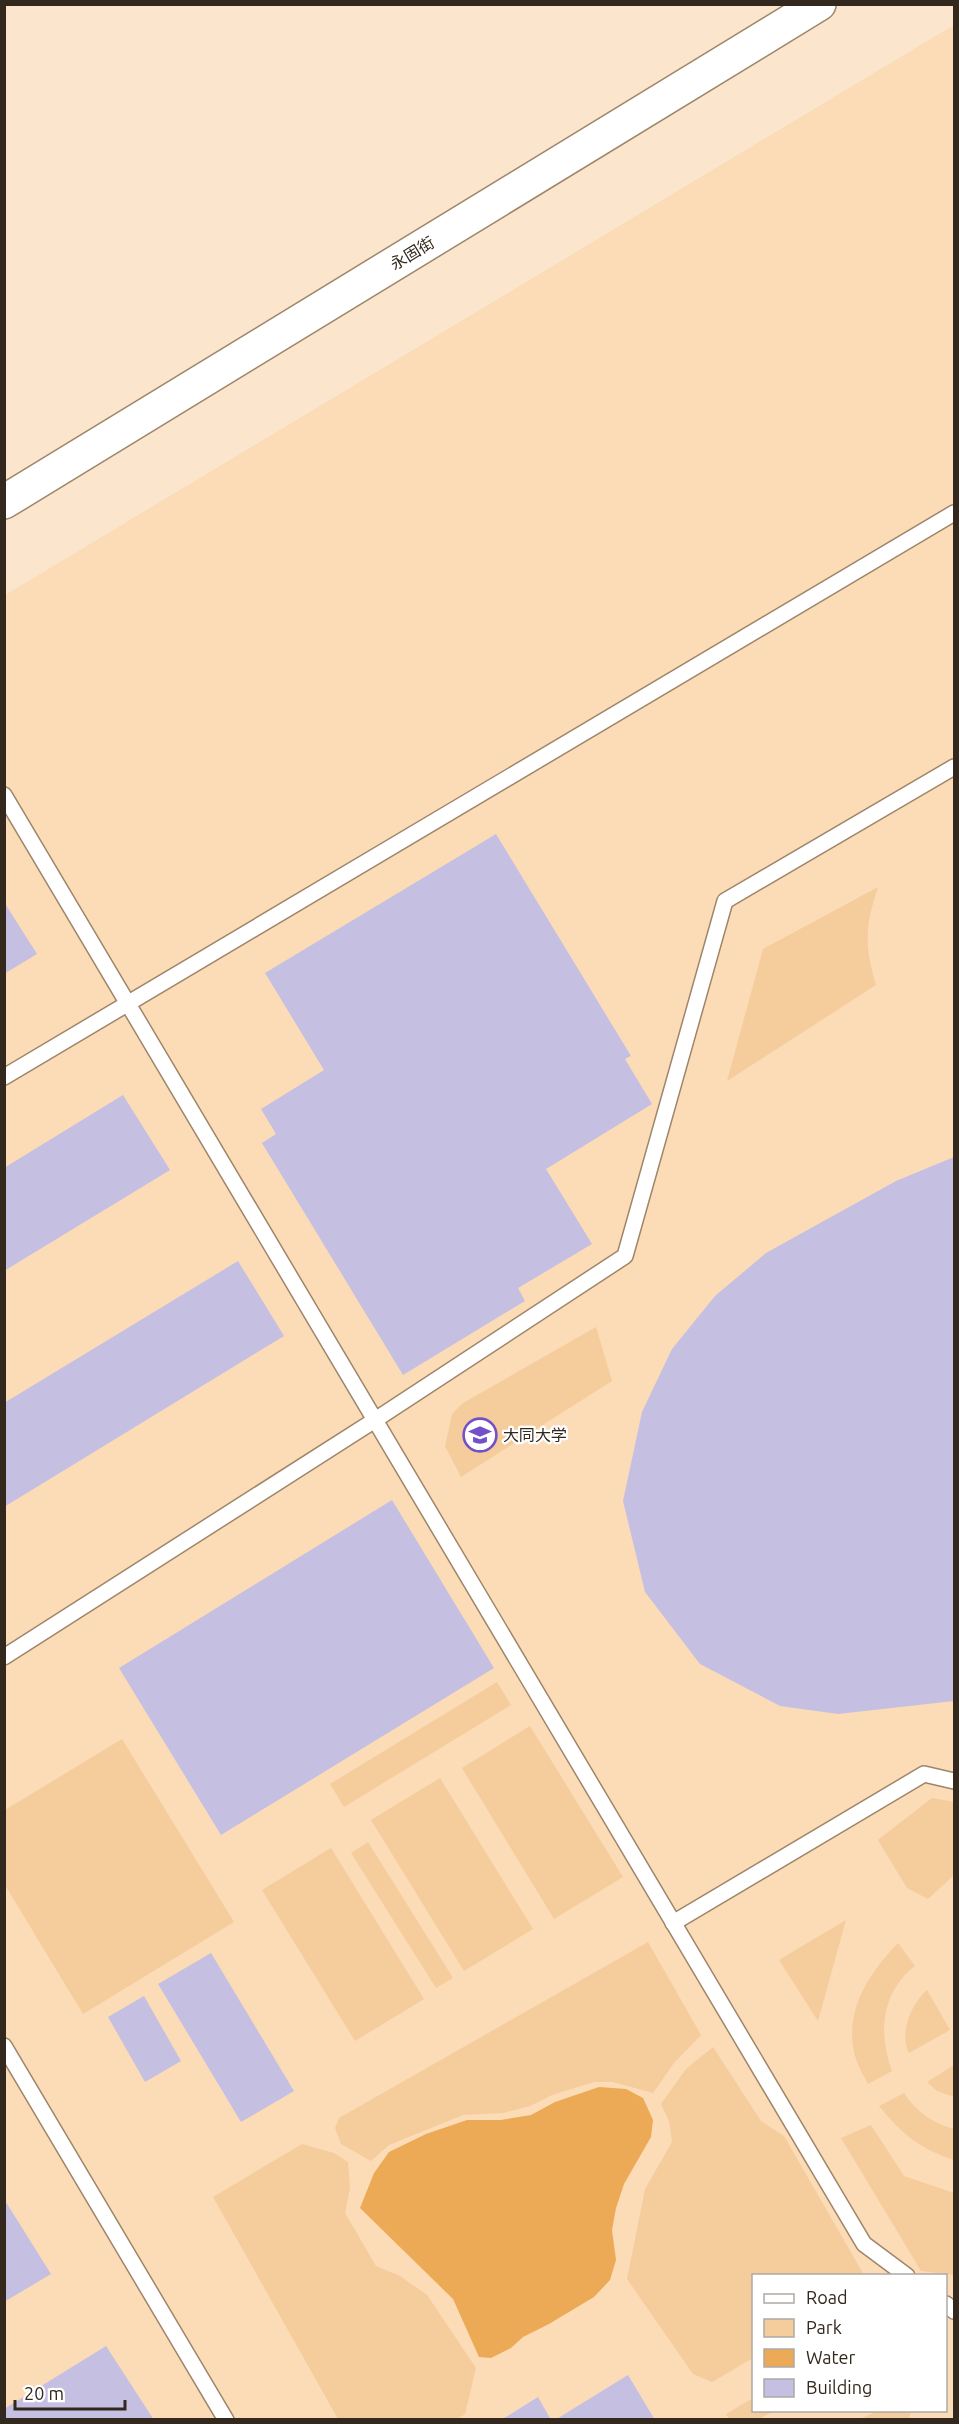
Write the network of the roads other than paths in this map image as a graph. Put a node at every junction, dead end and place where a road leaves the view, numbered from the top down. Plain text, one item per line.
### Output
1 (819, 4) edge
2 (4, 502) edge
3 (954, 513) edge
4 (954, 767) edge
5 (4, 795) edge
6 (128, 1003) junction
7 (4, 1077) edge
8 (375, 1420) junction
9 (4, 1657) edge
10 (954, 1781) edge
11 (673, 1923) junction
12 (4, 2046) edge
13 (904, 2274) edge
14 (226, 2420) edge

1 - 2 main road, 永固街
3 - 6 lane
4 - 8 lane
5 - 6 lane
6 - 7 lane
6 - 8 lane
8 - 9 lane
8 - 11 lane
10 - 11 lane
11 - 13 lane
12 - 14 lane

